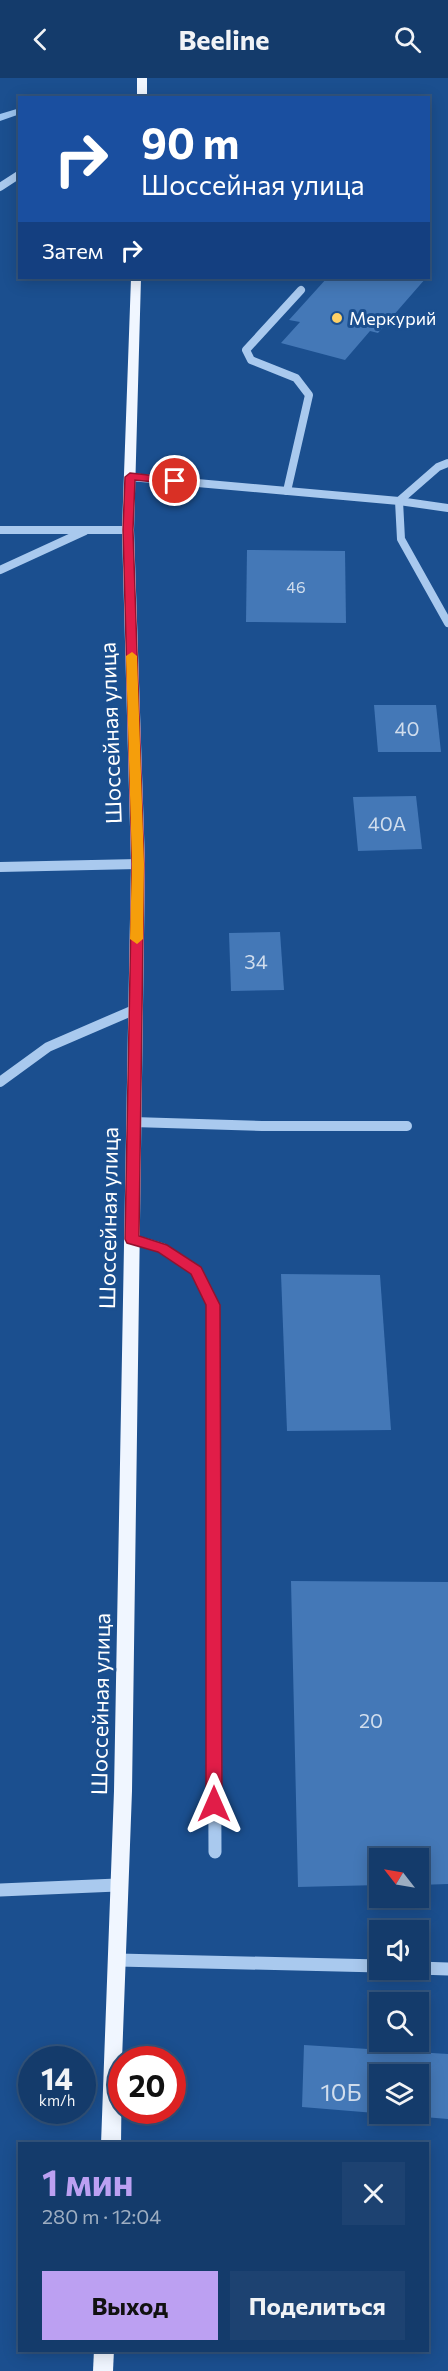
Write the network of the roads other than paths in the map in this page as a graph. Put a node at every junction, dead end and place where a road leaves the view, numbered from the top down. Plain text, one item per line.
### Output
1 (142, 78) edge
2 (142, 96) edge
3 (18, 175) edge
4 (0, 187) edge
5 (136, 279) edge
6 (301, 290) dead end
7 (448, 463) edge
8 (130, 477) junction
9 (287, 491) junction
10 (399, 501) junction
11 (448, 508) edge
12 (0, 530) edge
13 (88, 530) junction
14 (128, 530) junction
15 (0, 570) edge
16 (448, 623) edge
17 (138, 864) junction
18 (0, 867) edge
19 (136, 1009) junction
20 (0, 1082) edge
21 (133, 1122) junction
22 (407, 1126) dead end
23 (132, 1239) junction
24 (214, 1852) dead end
25 (117, 1885) junction
26 (0, 1890) edge
27 (118, 1960) junction
28 (369, 1966) edge
29 (429, 1968) edge
30 (448, 1969) edge
31 (111, 2142) edge
32 (104, 2352) edge
33 (103, 2371) edge

1 - 2 main road
3 - 4 street
5 - 8 main road, Шоссейная улица
6 - 9 street
7 - 10 street
8 - 9 street
8 - 14 main road, Шоссейная улица
9 - 10 street
10 - 11 street
10 - 16 street
12 - 13 street
13 - 14 street
13 - 15 street
14 - 17 main road, Шоссейная улица
17 - 18 street
17 - 19 main road, Шоссейная улица
19 - 20 street
19 - 21 main road, Шоссейная улица
21 - 22 street
21 - 23 main road, Шоссейная улица
23 - 24 street
23 - 25 main road, Шоссейная улица
25 - 26 street
25 - 27 main road, Шоссейная улица
27 - 28 street
27 - 31 main road, Шоссейная улица
29 - 30 street
32 - 33 main road

